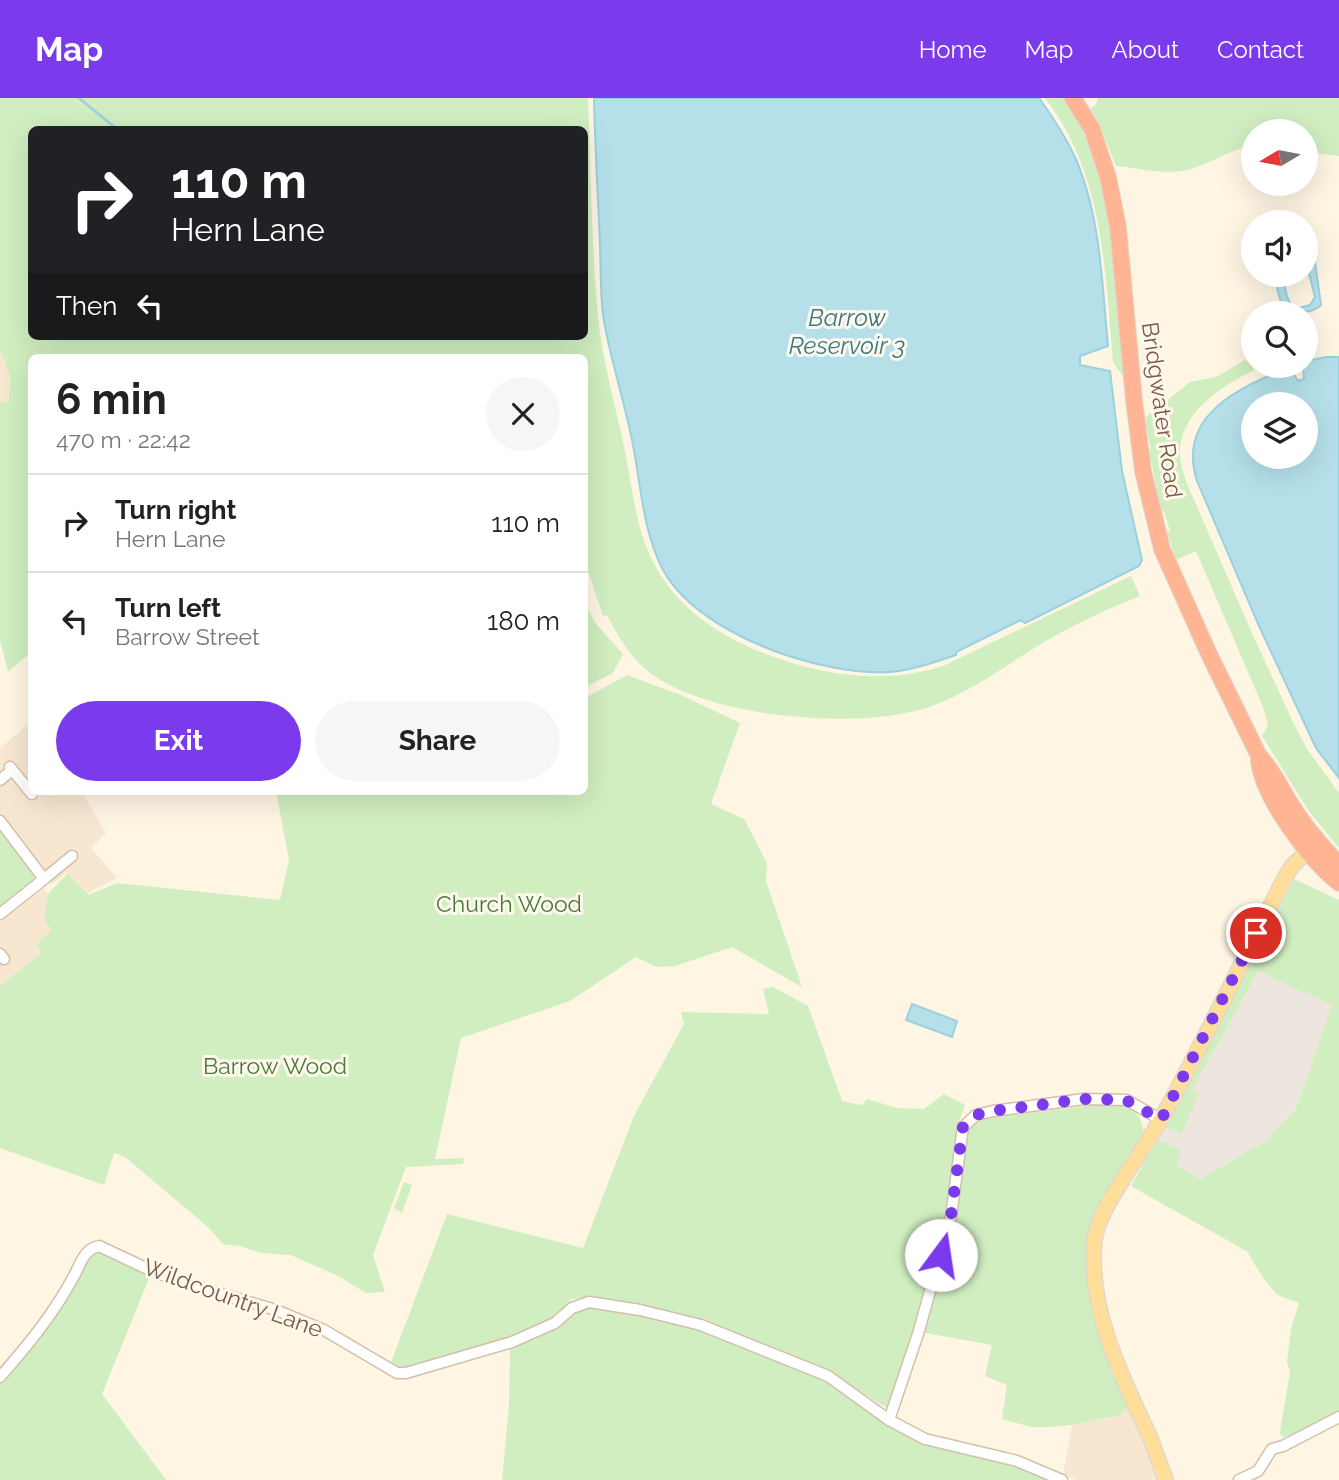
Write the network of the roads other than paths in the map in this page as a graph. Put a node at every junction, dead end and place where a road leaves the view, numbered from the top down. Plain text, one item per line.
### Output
1 (1073, 98) edge
2 (1259, 756) junction
3 (0, 780) edge
4 (28, 789) edge
5 (1299, 816) junction
6 (0, 821) edge
7 (1307, 852) junction
8 (1333, 854) edge
9 (72, 856) dead end
10 (1339, 864) edge
11 (44, 879) junction
12 (1339, 883) edge
13 (0, 914) edge
14 (1161, 1120) junction
15 (0, 1377) edge
16 (1339, 1417) edge
17 (889, 1420) junction
18 (1253, 1477) edge
19 (1062, 1480) edge
20 (1166, 1480) edge
21 (1239, 1480) edge

1 - 2 highway, Bridgwater Road
2 - 5 highway, Bridgwater Road
2 - 7 highway, Bridgwater Road
3 - 4 street
5 - 7 highway
5 - 8 highway, Bridgwater Road
6 - 11 street
7 - 8 highway
7 - 12 highway, Bridgwater Road
7 - 14 main road
8 - 10 highway, Bridgwater Road
9 - 11 street
11 - 13 street
14 - 17 street
14 - 20 main road
15 - 17 street, Wildcountry Lane
16 - 18 street
17 - 19 street, Wildcountry Lane
18 - 21 street

